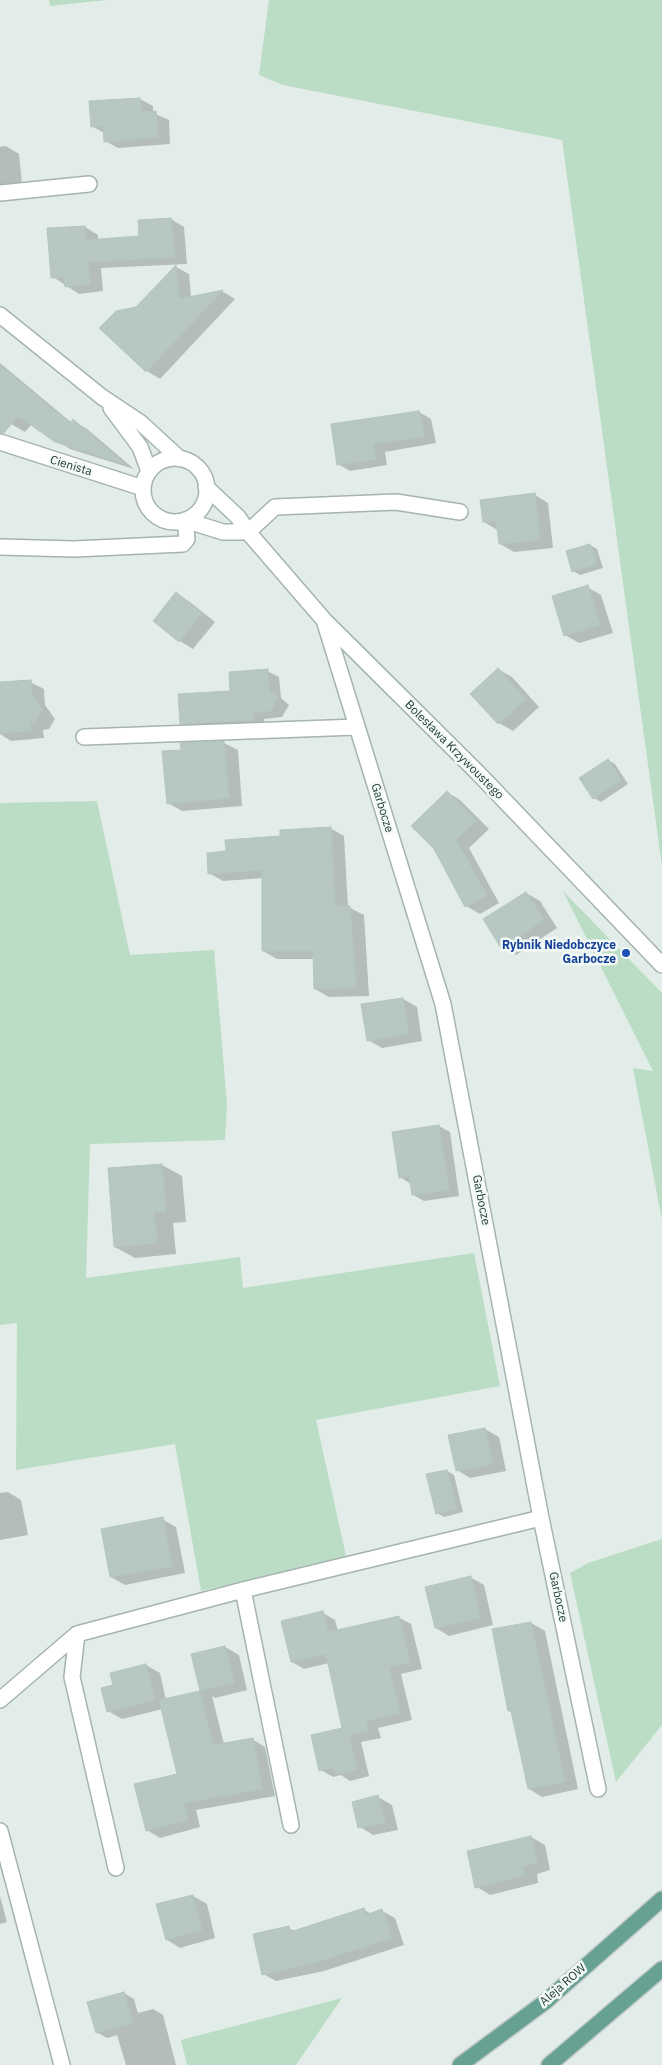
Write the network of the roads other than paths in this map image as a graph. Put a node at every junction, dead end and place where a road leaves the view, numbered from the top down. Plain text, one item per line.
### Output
1 (90, 184) dead end
2 (0, 193) edge
3 (0, 315) edge
4 (102, 397) junction
5 (0, 442) edge
6 (180, 459) junction
7 (150, 471) junction
8 (206, 487) junction
9 (143, 488) junction
10 (460, 512) dead end
11 (185, 520) junction
12 (248, 532) junction
13 (0, 547) edge
14 (324, 620) junction
15 (356, 727) junction
16 (84, 737) dead end
17 (662, 965) edge
18 (541, 1518) junction
19 (243, 1590) junction
20 (76, 1634) junction
21 (0, 1700) edge
22 (598, 1789) dead end
23 (291, 1825) dead end
24 (0, 1831) edge
25 (116, 1868) dead end
26 (662, 1899) edge
27 (662, 1969) edge
28 (62, 2065) edge
29 (460, 2065) edge
30 (549, 2065) edge

1 - 2 street
3 - 4 street
4 - 6 street
4 - 7 street
5 - 9 street, Cienista
6 - 7 street
6 - 8 street
7 - 9 street
8 - 11 street
8 - 12 street, Bolesława Krzywoustego
9 - 11 street
10 - 12 street
11 - 12 street
11 - 13 street
12 - 14 street, Bolesława Krzywoustego
14 - 15 street, Garbocze
14 - 17 street, Bolesława Krzywoustego
15 - 16 street
15 - 18 street, Garbocze
18 - 19 street
18 - 22 street, Garbocze
19 - 20 street
19 - 23 street
20 - 21 street
20 - 25 street
24 - 28 street
26 - 29 main road, Aleja ROW
27 - 30 main road

